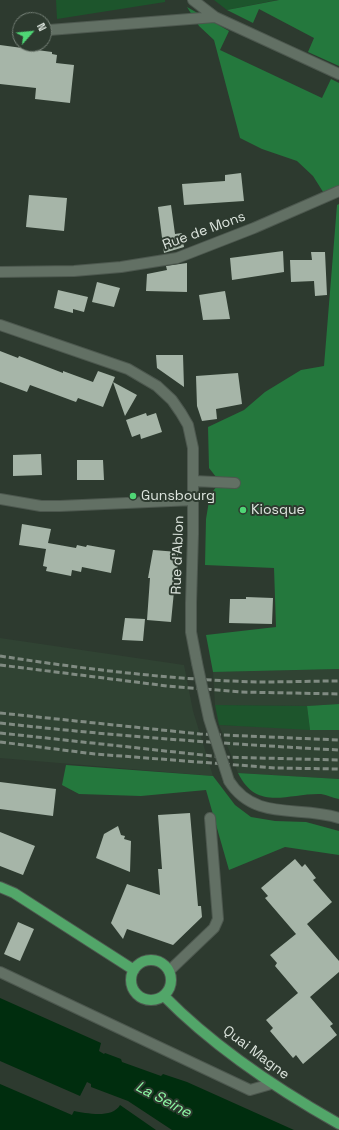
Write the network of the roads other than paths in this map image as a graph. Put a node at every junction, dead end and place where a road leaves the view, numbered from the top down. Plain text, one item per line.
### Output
1 (193, 0) edge
2 (215, 17) junction
3 (52, 30) edge
4 (339, 74) edge
5 (339, 191) edge
6 (0, 272) edge
7 (0, 325) edge
8 (194, 481) junction
9 (235, 483) dead end
10 (0, 499) edge
11 (194, 500) junction
12 (210, 818) dead end
13 (339, 818) edge
14 (0, 887) edge
15 (134, 970) junction
16 (169, 971) junction
17 (0, 972) edge
18 (164, 996) junction
19 (272, 1084) junction
20 (339, 1124) edge

1 - 2 street
2 - 3 street
2 - 4 street
5 - 6 street, Rue de Mons
7 - 8 street, Rue d'Ablon
8 - 9 street
8 - 11 street, Rue d'Ablon
10 - 11 street
11 - 13 street, Rue d'Ablon, bridge
12 - 16 street
14 - 15 main road
15 - 16 main road
15 - 18 main road
16 - 18 main road
17 - 19 street
18 - 19 main road, Quai Magne
19 - 20 main road, Quai Magne

